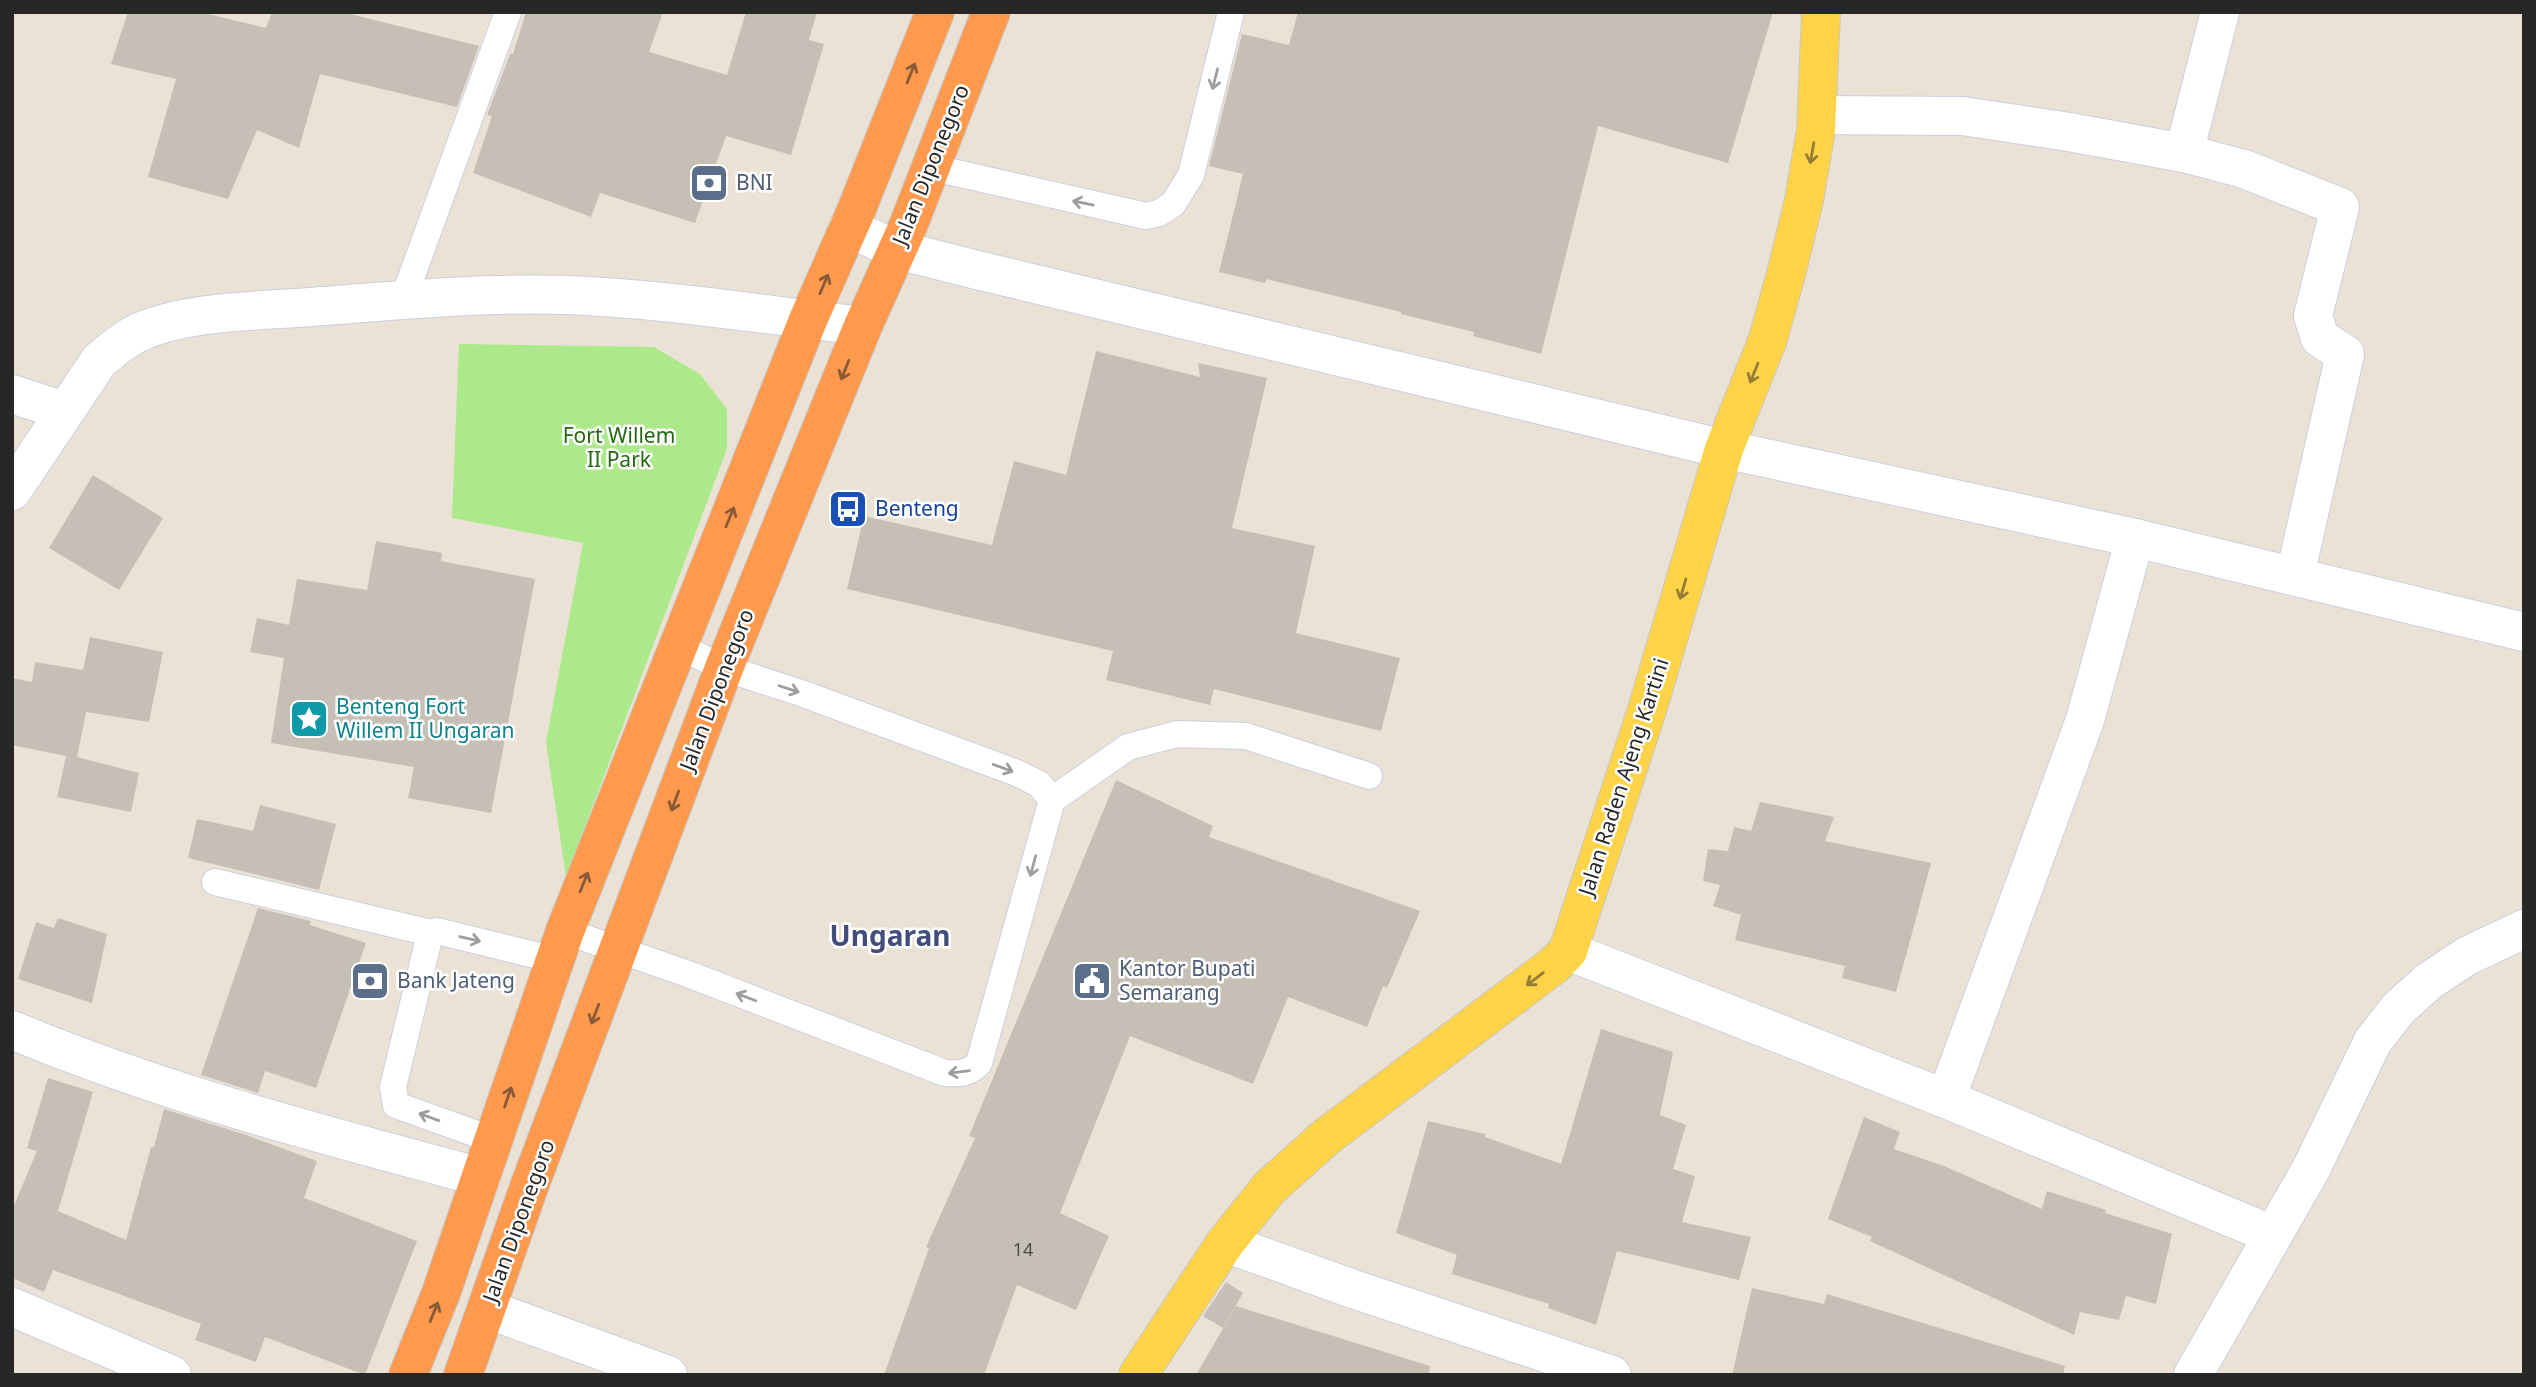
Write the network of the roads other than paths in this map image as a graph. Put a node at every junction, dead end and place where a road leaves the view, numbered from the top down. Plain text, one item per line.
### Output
1 (508, 12) edge
2 (935, 12) edge
3 (991, 12) edge
4 (1231, 12) edge
5 (1821, 12) edge
6 (2220, 12) edge
7 (1817, 115) junction
8 (2184, 153) junction
9 (930, 167) junction
10 (848, 228) junction
11 (898, 250) junction
12 (403, 300) junction
13 (808, 320) junction
14 (863, 326) junction
15 (12, 394) edge
16 (64, 411) junction
17 (1724, 449) junction
18 (12, 491) edge
19 (2135, 538) junction
20 (2295, 576) junction
21 (2524, 632) edge
22 (678, 646) junction
23 (724, 668) junction
24 (1369, 776) dead end
25 (1052, 800) junction
26 (215, 882) dead end
27 (2524, 929) edge
28 (431, 933) junction
29 (560, 945) junction
30 (620, 950) junction
31 (1568, 951) junction
32 (12, 1030) edge
33 (1946, 1099) junction
34 (487, 1160) junction
35 (2273, 1235) junction
36 (1225, 1242) junction
37 (12, 1307) edge
38 (487, 1310) junction
39 (172, 1375) edge
40 (408, 1375) edge
41 (463, 1375) edge
42 (668, 1375) edge
43 (1138, 1375) edge
44 (1612, 1375) edge
45 (2193, 1375) edge

1 - 12 lane
10 -> 2 highway
3 - 9 highway, Jalan Diponegoro
4 -> 9 lane
5 - 7 main road, Jalan Raden Ajeng Kartini
6 - 8 street
7 - 8 street
7 -> 17 main road, Jalan Raden Ajeng Kartini
8 - 20 street
9 - 11 highway, Jalan Diponegoro
10 - 11 street
13 -> 10 highway
11 - 14 highway, Jalan Diponegoro
11 - 17 street
12 - 13 street
12 - 16 street
13 - 14 street
22 -> 13 highway
14 -> 23 highway, Jalan Diponegoro
15 - 16 street
16 - 18 street
17 - 19 street
17 -> 31 main road, Jalan Raden Ajeng Kartini
19 - 20 street
19 - 33 street
20 - 21 street
22 - 23 lane
29 -> 22 highway
23 -> 25 lane
23 -> 30 highway, Jalan Diponegoro
24 - 25 lane
25 -> 30 lane
26 - 28 lane
27 - 35 street
28 -> 29 lane
34 -> 28 lane
29 - 30 lane
34 -> 29 highway
30 -> 38 highway, Jalan Diponegoro
31 - 33 street
31 -> 36 main road
32 - 34 street
33 - 35 street
40 -> 34 highway
35 - 45 street
36 - 43 main road
36 - 44 street
37 - 39 street
38 - 41 highway, Jalan Diponegoro
38 - 42 street

